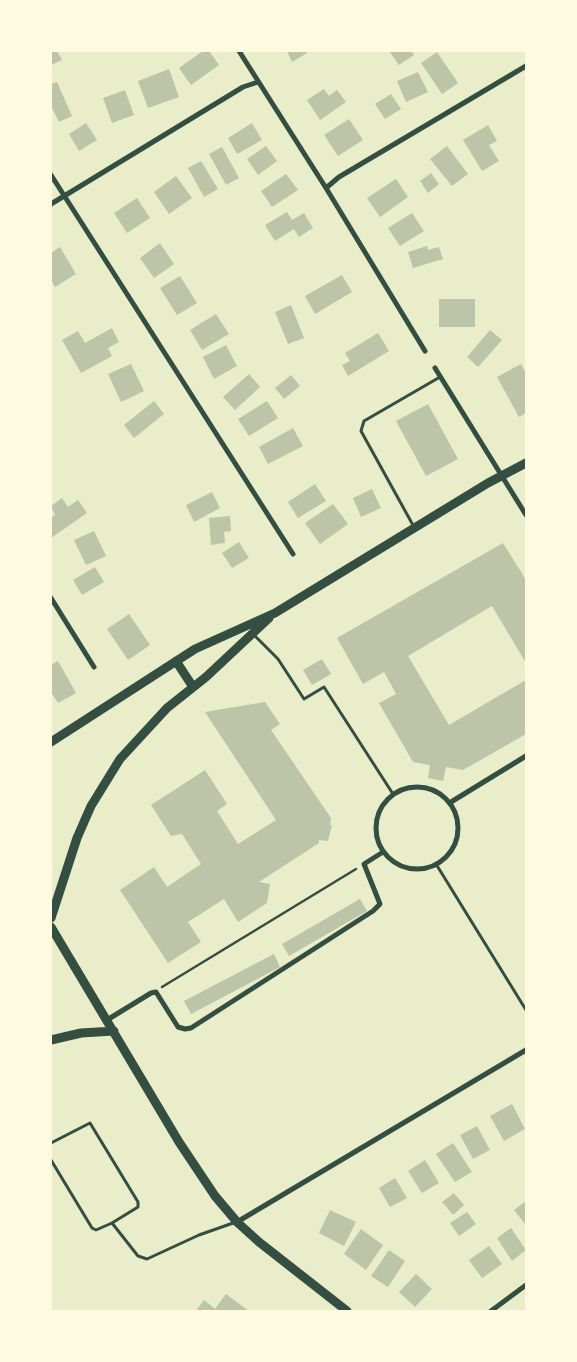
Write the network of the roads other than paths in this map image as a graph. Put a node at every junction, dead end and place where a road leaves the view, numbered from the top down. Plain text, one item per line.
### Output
1 (239, 51) edge
2 (526, 66) edge
3 (258, 82) junction
4 (51, 175) edge
5 (326, 188) junction
6 (64, 196) junction
7 (51, 204) edge
8 (425, 351) dead end
9 (435, 368) dead end
10 (440, 377) junction
11 (526, 463) edge
12 (501, 476) junction
13 (526, 515) edge
14 (414, 528) junction
15 (293, 554) dead end
16 (51, 598) edge
17 (276, 612) junction
18 (253, 634) junction
19 (176, 661) junction
20 (94, 667) dead end
21 (193, 688) junction
22 (51, 742) edge
23 (526, 756) edge
24 (393, 794) junction
25 (451, 802) junction
26 (383, 852) junction
27 (436, 864) junction
28 (51, 918) edge
29 (51, 927) edge
30 (526, 1010) edge
31 (108, 1020) junction
32 (114, 1031) junction
33 (51, 1040) edge
34 (526, 1050) edge
35 (51, 1143) edge
36 (51, 1160) edge
37 (237, 1222) junction
38 (112, 1223) junction
39 (526, 1285) edge
40 (347, 1311) edge
41 (491, 1311) edge

1 - 3 street
2 - 5 street
3 - 5 street
3 - 6 street
4 - 6 street
5 - 8 street
6 - 7 street
6 - 15 street
9 - 10 street
10 - 12 street
10 - 14 lane
11 - 12 main road
12 - 13 street
12 - 14 main road
14 - 17 main road
16 - 20 street
17 - 18 main road
17 - 19 main road
18 - 21 main road
18 - 24 lane
19 - 21 main road
19 - 22 main road
21 - 28 main road
23 - 25 street
24 - 25 street
24 - 26 street
25 - 27 street
26 - 27 street
26 - 31 street
27 - 30 lane
29 - 31 main road
31 - 32 main road
32 - 33 main road
32 - 37 main road
34 - 37 street
35 - 38 lane
36 - 38 lane
37 - 38 lane
37 - 40 main road
39 - 41 street

